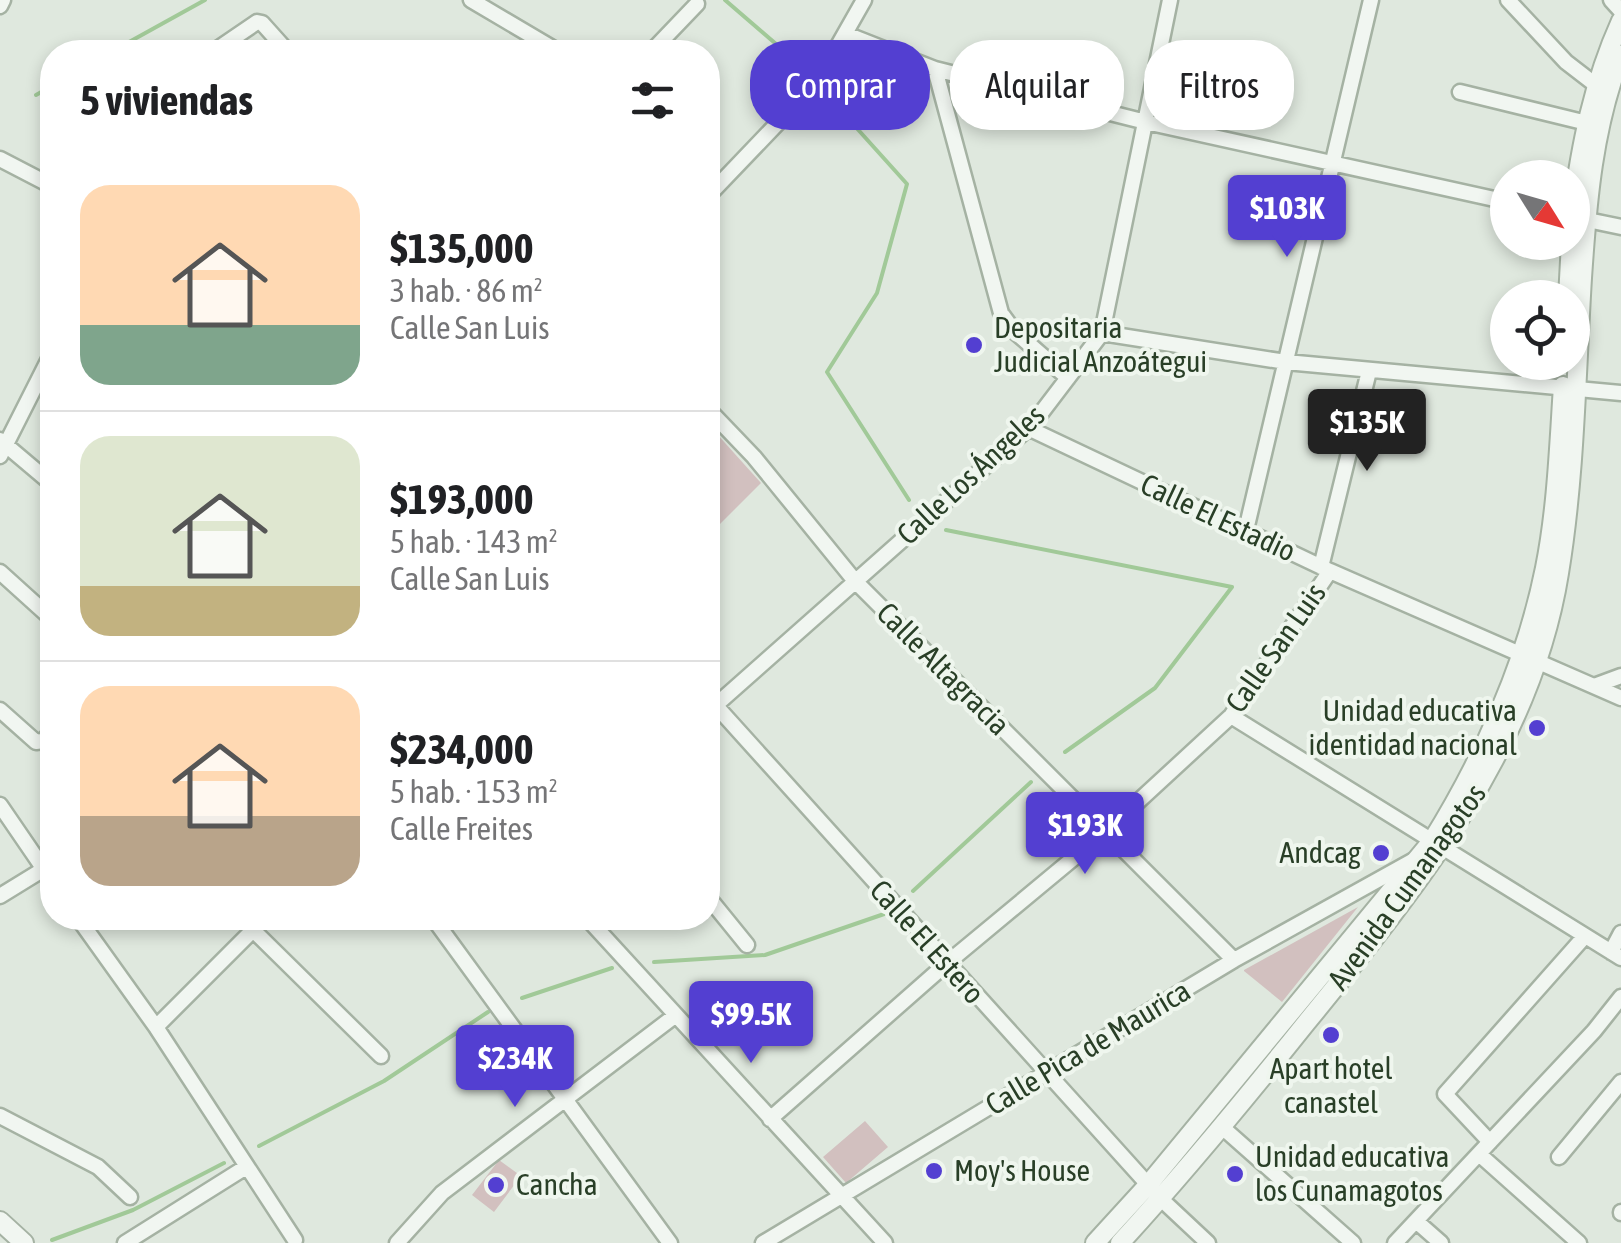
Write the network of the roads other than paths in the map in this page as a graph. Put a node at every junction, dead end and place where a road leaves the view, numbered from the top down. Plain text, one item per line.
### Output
1 (471, 0) edge
2 (864, 0) edge
3 (1170, 0) edge
4 (1371, 0) edge
5 (1508, 0) edge
6 (1611, 0) edge
7 (697, 4) dead end
8 (1621, 10) edge
9 (1621, 21) edge
10 (846, 34) junction
11 (230, 40) edge
12 (278, 40) edge
13 (538, 40) edge
14 (662, 40) edge
15 (1162, 40) edge
16 (1621, 55) edge
17 (935, 69) junction
18 (1601, 89) junction
19 (1460, 92) dead end
20 (1144, 121) edge
21 (1586, 123) junction
22 (1144, 130) edge
23 (1181, 130) edge
24 (0, 159) edge
25 (1582, 160) edge
26 (1332, 164) junction
27 (1590, 165) edge
28 (40, 180) edge
29 (720, 183) edge
30 (1490, 198) edge
31 (1590, 219) edge
32 (1621, 227) edge
33 (1575, 260) edge
34 (1102, 333) junction
35 (1286, 362) junction
36 (1370, 371) junction
37 (40, 375) edge
38 (1068, 378) junction
39 (1567, 380) edge
40 (1569, 389) junction
41 (1621, 393) edge
42 (720, 422) edge
43 (1028, 428) junction
44 (2, 446) edge
45 (40, 475) edge
46 (1246, 530) junction
47 (1326, 569) junction
48 (0, 572) edge
49 (855, 581) junction
50 (40, 609) edge
51 (1527, 657) junction
52 (1621, 676) edge
53 (1594, 686) junction
54 (720, 696) edge
55 (1621, 698) edge
56 (0, 710) edge
57 (720, 716) edge
58 (1231, 716) junction
59 (40, 741) edge
60 (0, 805) edge
61 (1105, 832) junction
62 (1437, 845) junction
63 (1418, 858) junction
64 (40, 859) edge
65 (40, 877) edge
66 (0, 896) edge
67 (720, 912) edge
68 (87, 930) edge
69 (254, 930) joint
70 (442, 930) edge
71 (598, 930) edge
72 (1621, 933) edge
73 (1584, 936) junction
74 (747, 945) dead end
75 (1616, 956) edge
76 (1234, 960) junction
77 (946, 964) junction
78 (1621, 997) edge
79 (676, 1016) junction
80 (156, 1027) junction
81 (381, 1056) dead end
82 (1046, 1072) junction
83 (1621, 1082) edge
84 (565, 1099) junction
85 (0, 1116) edge
86 (770, 1119) junction
87 (1222, 1127) junction
88 (1490, 1142) junction
89 (1479, 1154) junction
90 (1560, 1156) dead end
91 (246, 1166) junction
92 (1154, 1192) junction
93 (840, 1196) junction
94 (130, 1197) dead end
95 (1416, 1221) junction
96 (0, 1222) edge
97 (294, 1240) dead end
98 (24, 1243) edge
99 (126, 1243) edge
100 (397, 1243) edge
101 (670, 1243) edge
102 (762, 1243) edge
103 (886, 1243) edge
104 (1095, 1243) edge
105 (1120, 1243) edge
106 (1208, 1243) edge
107 (1353, 1243) edge
108 (1396, 1243) edge
109 (1441, 1243) edge
110 (1579, 1243) edge

1 - 13 street
2 - 10 street
3 - 15 street, Calle Los Ángeles
4 - 26 street
5 - 18 street
6 - 8 street
7 - 14 street
9 - 18 street, Avenida Cumanagotos
10 - 17 street
10 - 29 street
11 - 12 street
16 - 18 street, Avenida Cumanagotos
17 - 20 street
17 - 38 street
18 - 21 street, Avenida Cumanagotos
18 - 27 street, Avenida Cumanagotos
19 - 21 street
21 - 25 street, Avenida Cumanagotos
22 - 34 street, Calle Los Ángeles
23 - 26 street
24 - 28 street
26 - 30 street
26 - 35 street
31 - 32 street
33 - 40 street, Avenida Cumanagotos
34 - 35 street
34 - 38 street, Calle Los Ángeles
35 - 36 street
35 - 46 street
36 - 40 street
36 - 47 street, Calle San Luis
37 - 44 street
38 - 43 street, Calle Los Ángeles
39 - 40 street, Avenida Cumanagotos
40 - 41 street
40 - 51 street, Avenida Cumanagotos
42 - 49 street, Calle Altagracia
43 - 46 street, Calle El Estadio
43 - 49 street, Calle Los Ángeles
44 - 45 street
46 - 47 street, Calle El Estadio
47 - 51 street, Calle El Estadio
47 - 58 street, Calle San Luis
48 - 50 street
49 - 54 street, Calle Los Ángeles
49 - 61 street, Calle Altagracia
51 - 53 street, Calle El Estadio
51 - 62 street, Avenida Cumanagotos
52 - 53 street
53 - 55 street, Calle El Estadio
56 - 59 street
57 - 77 street, Calle El Estero
58 - 61 street, Calle San Luis
58 - 62 street
60 - 64 street
61 - 76 street, Calle Altagracia
61 - 77 street, Calle San Luis
62 - 63 street, Avenida Cumanagotos
62 - 73 street
62 - 87 street, Avenida Cumanagotos
63 - 76 street, Calle Pica de Maurica
63 - 92 street, Avenida Cumanagotos
65 - 66 street
67 - 74 street
68 - 80 street
69 - 80 street
69 - 81 street
70 - 84 street
71 - 79 street
72 - 75 street
73 - 75 street
73 - 88 street
76 - 82 street, Calle Pica de Maurica
77 - 82 street, Calle El Estero
77 - 86 street, Calle San Luis
78 - 88 street
79 - 84 street
79 - 86 street
80 - 91 street
82 - 92 street, Calle El Estero
82 - 93 street, Calle Pica de Maurica
83 - 90 street
84 - 100 street
84 - 101 street
85 - 94 street
86 - 93 street
87 - 92 street, Avenida Cumanagotos
87 - 107 street
88 - 89 street
89 - 95 street
89 - 110 street
91 - 97 street
91 - 99 street
92 - 104 street, Avenida Cumanagotos
92 - 105 street, Avenida Cumanagotos
92 - 106 street, Calle El Estero
93 - 102 street, Calle Pica de Maurica
93 - 103 street
95 - 108 street
95 - 109 street
96 - 98 street

